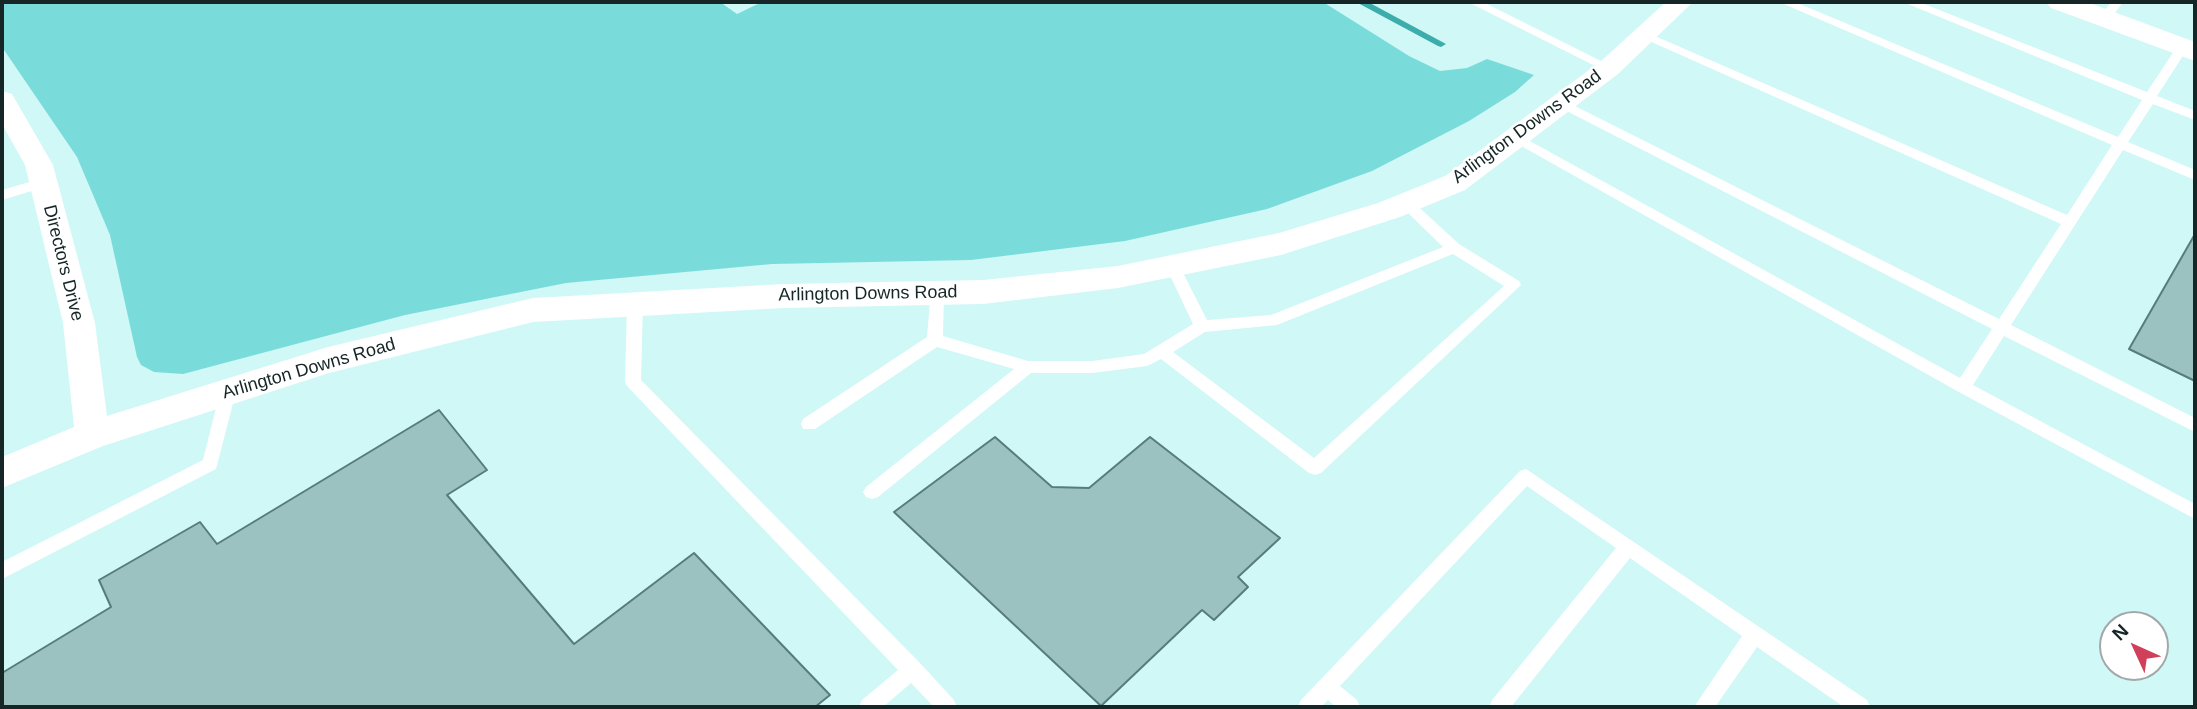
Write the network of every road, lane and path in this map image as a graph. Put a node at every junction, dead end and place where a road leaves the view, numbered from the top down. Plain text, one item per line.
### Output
1 (1474, 2) edge
2 (1680, 2) edge
3 (1785, 2) edge
4 (1909, 2) edge
5 (2062, 2) edge
6 (2111, 10) edge
7 (1644, 36) junction
8 (2189, 50) edge
9 (1609, 68) junction
10 (2150, 98) junction
11 (2, 100) edge
12 (1560, 104) junction
13 (2195, 116) edge
14 (1514, 138) junction
15 (2120, 144) junction
16 (2195, 175) edge
17 (43, 183) junction
18 (2, 195) edge
19 (1406, 203) junction
20 (2069, 222) junction
21 (1454, 248) junction
22 (1173, 267) junction
23 (936, 293) junction
24 (635, 304) junction
25 (1202, 326) junction
26 (2002, 327) junction
27 (934, 340) junction
28 (1161, 351) junction
29 (1028, 367) junction
30 (1963, 387) junction
31 (228, 392) junction
32 (809, 424) dead end
33 (2195, 425) edge
34 (92, 435) junction
35 (2, 473) edge
36 (872, 492) dead end
37 (2195, 512) edge
38 (1628, 547) junction
39 (2, 571) edge
40 (1755, 635) junction
41 (913, 669) junction
42 (1327, 687) junction
43 (869, 707) edge
44 (947, 707) edge
45 (1308, 707) edge
46 (1350, 707) edge
47 (1499, 707) edge
48 (1704, 707) edge
49 (1860, 707) edge

1 - 9 lane
2 - 7 street, Arlington Downs Road
3 - 15 lane
4 - 10 lane
5 - 6 street
6 - 8 street
7 - 9 street, Arlington Downs Road
7 - 20 lane
8 - 10 lane
9 - 12 street, Arlington Downs Road
10 - 13 lane
10 - 15 lane
11 - 17 street, Directors Drive
12 - 14 street, Arlington Downs Road
12 - 26 lane
14 - 19 street, Arlington Downs Road
14 - 30 lane
15 - 16 lane
15 - 20 lane
17 - 18 lane
17 - 34 street, Directors Drive
19 - 21 lane
19 - 22 street, Arlington Downs Road
20 - 26 lane
21 - 25 lane
21 - 28 lane
22 - 23 street, Arlington Downs Road
22 - 25 lane
23 - 24 street, Arlington Downs Road
23 - 27 lane
24 - 31 street, Arlington Downs Road
24 - 41 lane
25 - 28 lane
26 - 30 lane
26 - 33 lane
27 - 29 lane
27 - 32 lane
28 - 29 lane
29 - 36 lane
30 - 37 lane
31 - 34 street, Arlington Downs Road
31 - 39 lane
34 - 35 street, Arlington Downs Road
38 - 40 lane
38 - 42 lane
38 - 47 lane
40 - 48 lane
40 - 49 lane
41 - 43 lane
41 - 44 lane
42 - 45 lane
42 - 46 lane

